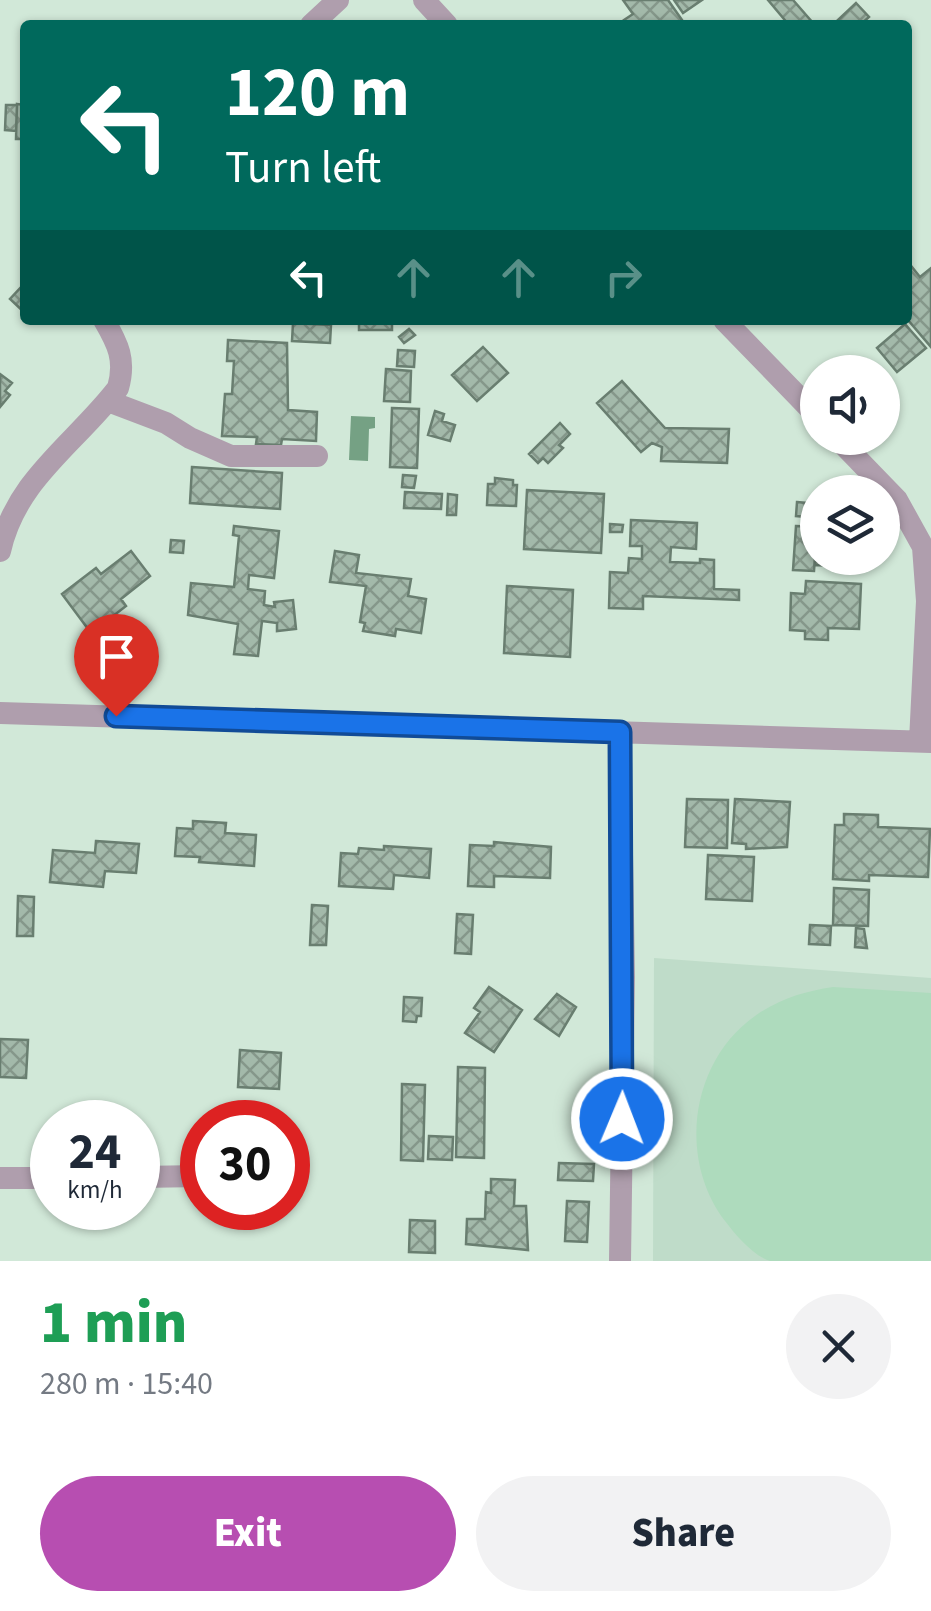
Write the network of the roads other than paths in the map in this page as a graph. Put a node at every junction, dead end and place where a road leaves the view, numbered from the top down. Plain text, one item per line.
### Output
1 (338, 0) edge
2 (424, 0) edge
3 (316, 20) edge
4 (442, 20) edge
5 (107, 325) edge
6 (729, 325) edge
7 (800, 398) edge
8 (108, 401) junction
9 (853, 455) edge
10 (317, 456) dead end
11 (0, 552) edge
12 (0, 713) edge
13 (620, 732) junction
14 (926, 741) edge
15 (0, 1178) edge
16 (30, 1178) edge
17 (620, 1261) edge

1 - 3 street
2 - 4 street
5 - 8 street
6 - 7 street
8 - 10 street
8 - 11 street
9 - 14 street
12 - 13 street
13 - 14 street
13 - 17 street
15 - 16 street

